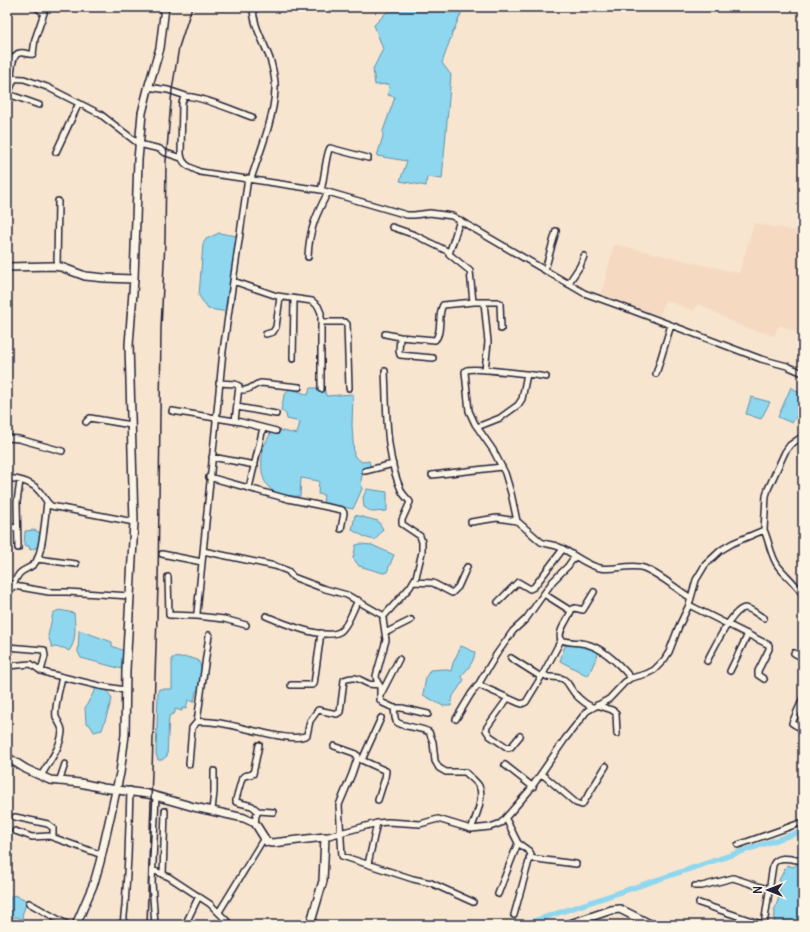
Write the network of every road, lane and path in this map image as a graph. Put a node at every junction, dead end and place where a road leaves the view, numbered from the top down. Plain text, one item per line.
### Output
1 (36, 7) edge
2 (165, 7) edge
3 (252, 7) edge
4 (11, 79) edge
5 (148, 87) junction
6 (8, 95) edge
7 (186, 96) junction
8 (79, 103) junction
9 (39, 105) dead end
10 (252, 117) dead end
11 (139, 144) junction
12 (56, 152) dead end
13 (181, 158) junction
14 (368, 158) dead end
15 (249, 179) junction
16 (321, 190) junction
17 (328, 192) junction
18 (58, 201) dead end
19 (460, 220) junction
20 (392, 227) dead end
21 (556, 231) dead end
22 (449, 252) junction
23 (584, 256) dead end
24 (308, 257) dead end
25 (7, 267) edge
26 (57, 267) junction
27 (545, 270) junction
28 (134, 280) junction
29 (233, 281) junction
30 (568, 284) junction
31 (280, 297) junction
32 (294, 299) junction
33 (474, 302) junction
34 (484, 302) junction
35 (321, 322) junction
36 (671, 325) junction
37 (501, 329) dead end
38 (266, 334) dead end
39 (384, 334) dead end
40 (400, 337) junction
41 (433, 358) dead end
42 (293, 359) dead end
43 (485, 370) junction
44 (385, 371) dead end
45 (803, 373) edge
46 (527, 374) junction
47 (656, 374) dead end
48 (546, 377) dead end
49 (220, 383) junction
50 (299, 387) dead end
51 (349, 388) dead end
52 (239, 390) junction
53 (321, 390) dead end
54 (237, 406) junction
55 (172, 410) dead end
56 (276, 414) dead end
57 (216, 417) junction
58 (234, 421) junction
59 (86, 422) dead end
60 (131, 425) junction
61 (477, 427) junction
62 (263, 428) junction
63 (276, 431) dead end
64 (803, 436) edge
65 (7, 438) edge
66 (62, 451) dead end
67 (212, 457) junction
68 (393, 464) junction
69 (254, 465) junction
70 (502, 467) junction
71 (365, 471) dead end
72 (432, 475) dead end
73 (210, 477) junction
74 (7, 478) edge
75 (20, 480) junction
76 (249, 488) junction
77 (47, 502) junction
78 (134, 522) junction
79 (470, 522) dead end
80 (517, 522) junction
81 (7, 527) edge
82 (17, 528) junction
83 (341, 530) dead end
84 (764, 530) junction
85 (18, 548) dead end
86 (563, 549) junction
87 (203, 551) junction
88 (162, 554) dead end
89 (575, 556) junction
90 (37, 560) junction
91 (202, 562) junction
92 (76, 564) dead end
93 (467, 567) dead end
94 (168, 577) dead end
95 (413, 582) junction
96 (14, 586) junction
97 (594, 592) dead end
98 (544, 594) junction
99 (803, 594) edge
100 (7, 595) edge
101 (130, 596) junction
102 (691, 598) junction
103 (358, 600) junction
104 (498, 602) dead end
105 (689, 605) junction
106 (570, 610) junction
107 (197, 616) junction
108 (266, 616) dead end
109 (384, 616) junction
110 (764, 618) dead end
111 (411, 620) dead end
112 (727, 624) junction
113 (246, 625) dead end
114 (386, 633) junction
115 (321, 634) junction
116 (748, 634) junction
117 (208, 635) dead end
118 (561, 640) junction
119 (7, 647) edge
120 (794, 653) dead end
121 (511, 658) dead end
122 (803, 658) edge
123 (399, 659) dead end
124 (707, 661) dead end
125 (7, 666) edge
126 (41, 671) junction
127 (730, 671) dead end
128 (542, 676) junction
129 (62, 677) junction
130 (631, 678) junction
131 (764, 679) dead end
132 (291, 685) dead end
133 (379, 685) junction
134 (478, 685) junction
135 (125, 690) junction
136 (380, 696) junction
137 (803, 698) edge
138 (506, 700) junction
139 (594, 706) junction
140 (394, 708) junction
141 (428, 714) dead end
142 (381, 718) dead end
143 (456, 719) dead end
144 (197, 722) junction
145 (803, 729) edge
146 (617, 734) dead end
147 (520, 736) dead end
148 (259, 745) dead end
149 (334, 746) dead end
150 (7, 757) edge
151 (360, 759) junction
152 (65, 764) dead end
153 (190, 764) dead end
154 (505, 765) dead end
155 (606, 766) dead end
156 (214, 771) dead end
157 (542, 774) junction
158 (41, 776) junction
159 (59, 782) junction
160 (533, 787) junction
161 (116, 789) junction
162 (130, 790) junction
163 (156, 796) junction
164 (378, 800) dead end
165 (212, 810) junction
166 (165, 811) dead end
167 (258, 811) junction
168 (274, 812) dead end
169 (15, 817) dead end
170 (506, 819) junction
171 (803, 822) edge
172 (255, 823) junction
173 (377, 823) junction
174 (471, 829) junction
175 (15, 831) dead end
176 (341, 833) junction
177 (53, 837) junction
178 (326, 837) junction
179 (264, 838) junction
180 (518, 843) junction
181 (738, 845) dead end
182 (102, 855) junction
183 (529, 858) junction
184 (803, 861) edge
185 (368, 864) junction
186 (576, 864) dead end
187 (153, 870) junction
188 (163, 875) junction
189 (695, 886) dead end
190 (770, 890) junction
191 (498, 894) dead end
192 (199, 896) junction
193 (473, 902) dead end
194 (29, 903) dead end
195 (699, 903) dead end
196 (219, 912) junction
197 (514, 915) dead end
198 (638, 922) edge
199 (68, 925) edge
200 (76, 925) edge
201 (123, 925) edge
202 (155, 925) edge
203 (185, 925) edge
204 (231, 925) edge
205 (310, 925) edge
206 (567, 925) edge
207 (652, 925) edge
208 (764, 925) edge

1 - 4 street
2 - 5 street
3 - 15 street
4 - 6 street
4 - 8 street
5 - 7 street
5 - 11 street
6 - 9 street
7 - 10 street
7 - 13 street
8 - 11 street
8 - 12 street
11 - 13 street
11 - 28 street
13 - 15 street
14 - 16 street
15 - 16 street
15 - 29 street
16 - 17 street
17 - 19 street
17 - 24 street
18 - 26 street
19 - 22 street
19 - 27 street
20 - 22 street
21 - 27 street
22 - 33 street
23 - 30 street
25 - 26 street
26 - 28 street
27 - 30 street
28 - 60 street
29 - 31 street
29 - 49 street
30 - 36 street
31 - 32 street
31 - 38 street
32 - 35 street
32 - 42 street
33 - 34 street
33 - 40 street
34 - 37 street
34 - 43 street
35 - 51 street
35 - 53 street
36 - 45 street
36 - 47 street
39 - 40 street
40 - 41 street
43 - 46 street
43 - 61 street
44 - 68 street
46 - 48 street
46 - 61 street
49 - 52 street
49 - 57 street
50 - 52 street
52 - 54 street
54 - 56 street
54 - 58 street
55 - 57 street
57 - 58 street
57 - 67 street
58 - 62 street
59 - 60 street
60 - 78 street
61 - 70 street
62 - 63 street
62 - 69 street
64 - 84 street
65 - 66 street
67 - 69 street
67 - 73 street
68 - 71 street
68 - 95 street
69 - 76 street
70 - 72 street
70 - 80 street
73 - 76 street
73 - 87 street
74 - 75 street
75 - 77 street
75 - 82 street
76 - 83 street
77 - 78 street
77 - 90 street
78 - 101 street
79 - 80 street
80 - 86 street
81 - 82 street
82 - 85 street
84 - 99 street
84 - 102 street
86 - 89 street
86 - 104 street
87 - 91 street
87 - 103 street
88 - 91 street
89 - 98 street
89 - 102 street
90 - 92 street
90 - 96 street
91 - 107 street
93 - 95 street
94 - 107 street
95 - 109 street
96 - 100 street
96 - 101 street
97 - 106 street
98 - 106 street
98 - 134 street
101 - 135 street
102 - 105 street
103 - 109 street
103 - 115 street
105 - 112 street
105 - 130 street
106 - 118 street
107 - 113 street
108 - 115 street
109 - 114 street
110 - 112 street
111 - 114 street
112 - 116 street
112 - 124 street
114 - 133 street
115 - 132 street
116 - 127 street
116 - 131 street
117 - 144 street
118 - 128 street
118 - 130 street
119 - 126 street
120 - 122 street
121 - 128 street
123 - 136 street
125 - 126 street
126 - 129 street
128 - 138 street
128 - 139 street
129 - 135 street
129 - 158 street
130 - 139 street
133 - 136 street
133 - 144 street
134 - 138 street
134 - 143 street
135 - 161 street
136 - 140 street
137 - 145 street
138 - 147 street
139 - 146 street
139 - 157 street
140 - 141 street
140 - 174 street
142 - 151 street
144 - 153 street
148 - 167 street
149 - 151 street
150 - 158 street
151 - 164 street
151 - 176 street
152 - 159 street
154 - 160 street
155 - 157 street
156 - 165 street
157 - 160 street
158 - 159 street
159 - 161 street
160 - 170 street
161 - 162 street
161 - 182 street
162 - 163 street
162 - 201 street
163 - 165 street
163 - 187 street
165 - 172 street
166 - 188 street
167 - 168 street
167 - 172 street
169 - 177 street
170 - 174 street
170 - 180 street
171 - 181 street
172 - 179 street
173 - 174 street
173 - 176 street
173 - 185 street
175 - 177 street
176 - 178 street
176 - 185 street
177 - 182 street
178 - 179 street
178 - 205 street
179 - 196 street
180 - 183 street
180 - 191 street
182 - 200 street
183 - 186 street
183 - 197 street
184 - 190 street
185 - 193 street
187 - 188 street
187 - 202 street
188 - 192 street
189 - 190 street
190 - 208 street
192 - 196 street
192 - 203 street
194 - 199 street
195 - 208 street
196 - 204 street
198 - 206 street
198 - 207 street

